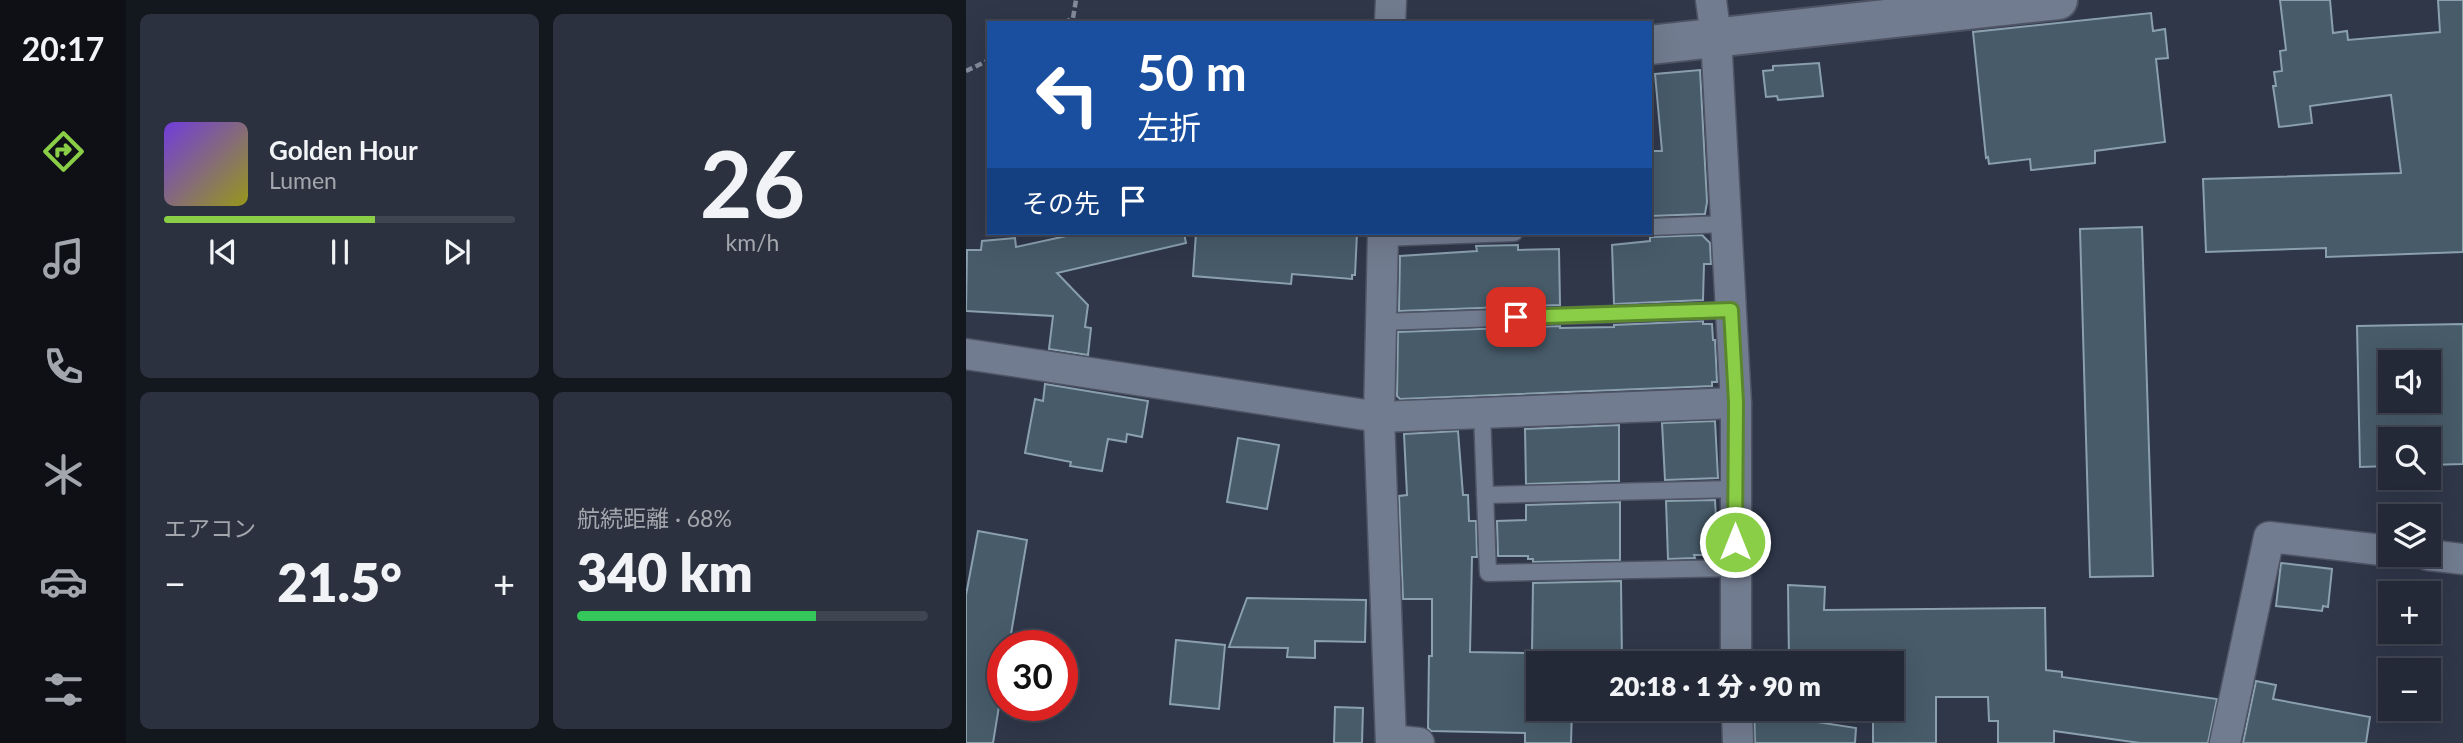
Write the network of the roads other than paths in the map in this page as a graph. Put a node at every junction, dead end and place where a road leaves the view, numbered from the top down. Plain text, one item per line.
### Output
1 (1391, 0) edge
2 (1711, 0) edge
3 (2059, 0) edge
4 (1390, 21) edge
5 (1716, 37) junction
6 (1652, 45) edge
7 (1726, 224) junction
8 (1652, 227) edge
9 (1427, 235) edge
10 (1383, 236) edge
11 (1731, 310) junction
12 (1381, 321) junction
13 (966, 354) edge
14 (1736, 403) junction
15 (1482, 413) junction
16 (1380, 416) junction
17 (1735, 489) junction
18 (1485, 495) junction
19 (2378, 550) edge
20 (2441, 556) edge
21 (2463, 559) edge
22 (1735, 568) junction
23 (1737, 651) edge
24 (1737, 721) edge
25 (1400, 742) edge
26 (1738, 743) edge
27 (2225, 743) edge

1 - 4 street
2 - 5 street
3 - 5 street
5 - 6 street
5 - 7 street
7 - 8 lane
7 - 11 street
9 - 10 lane
10 - 12 street
11 - 12 lane
11 - 14 street
12 - 16 street
13 - 16 street
14 - 15 street
14 - 17 street
15 - 16 street
15 - 18 lane
16 - 25 street
17 - 18 lane
17 - 22 street
18 - 22 lane
19 - 27 street
20 - 21 street
22 - 23 street
24 - 26 street

